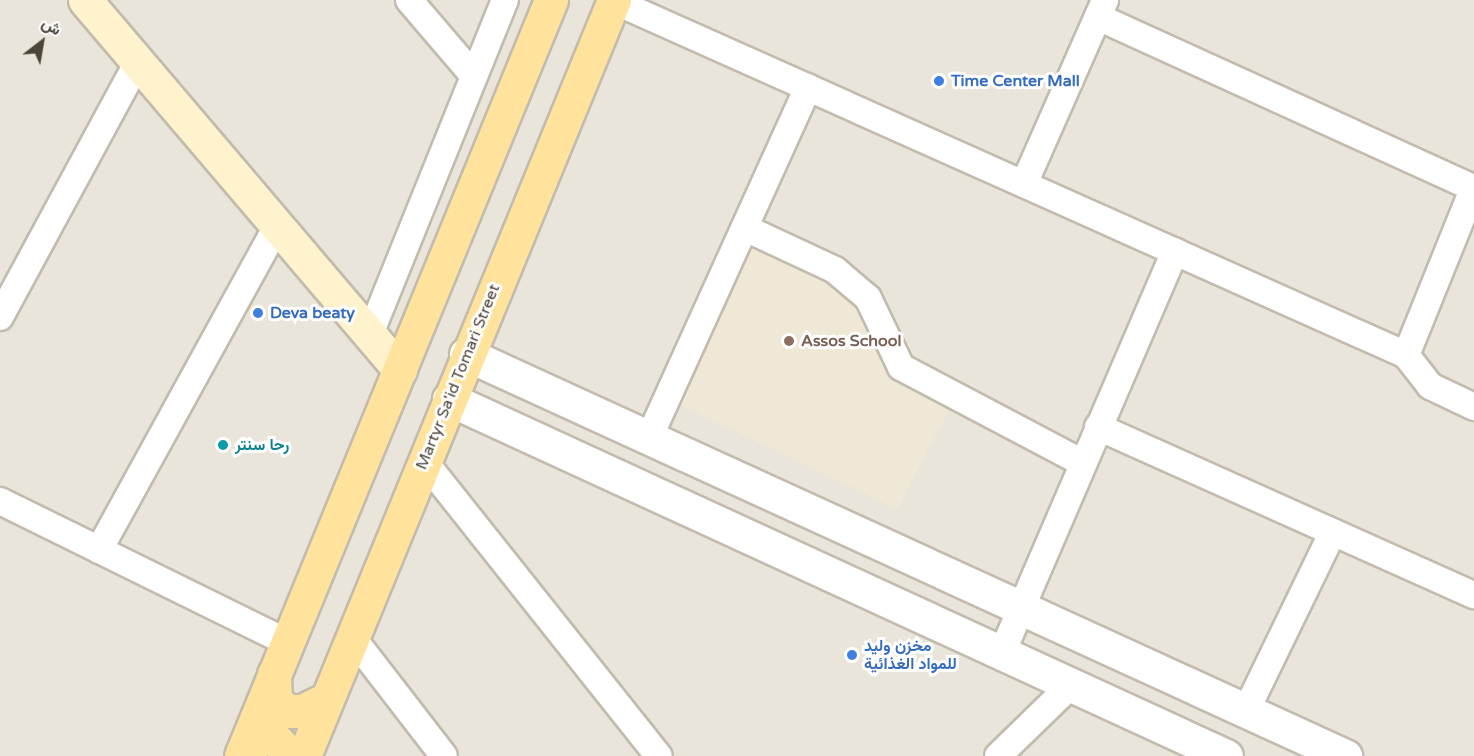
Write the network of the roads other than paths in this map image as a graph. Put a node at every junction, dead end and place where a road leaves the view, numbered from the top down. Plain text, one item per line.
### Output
1 (85, 0) edge
2 (409, 0) edge
3 (506, 0) edge
4 (551, 0) edge
5 (614, 0) edge
6 (1102, 8) edge
7 (138, 63) junction
8 (474, 76) junction
9 (808, 87) junction
10 (1024, 184) junction
11 (1474, 188) edge
12 (278, 225) junction
13 (746, 228) junction
14 (1175, 252) junction
15 (0, 317) edge
16 (370, 334) junction
17 (466, 354) junction
18 (1406, 355) junction
19 (400, 370) junction
20 (507, 371) junction
21 (449, 399) junction
22 (1474, 407) edge
23 (492, 417) junction
24 (1098, 427) junction
25 (649, 438) junction
26 (424, 461) junction
27 (1083, 463) junction
28 (0, 501) edge
29 (1333, 532) junction
30 (99, 550) junction
31 (1474, 595) edge
32 (1017, 608) junction
33 (352, 637) junction
34 (288, 643) junction
35 (1002, 653) junction
36 (274, 674) junction
37 (1071, 685) junction
38 (327, 699) junction
39 (1245, 713) junction
40 (242, 754) edge
41 (291, 756) edge
42 (304, 756) edge
43 (444, 756) edge
44 (659, 756) edge
45 (998, 756) edge
46 (1226, 756) edge
47 (1345, 756) edge

1 - 7 main road
2 - 8 street
3 - 8 street
4 - 19 main road
5 - 9 street
5 - 17 main road, Martyr Sa'id Tomari Street
6 - 10 street
6 - 11 street
7 - 12 main road
7 - 15 street
8 - 16 street
9 - 10 street
9 - 13 street
10 - 14 street
11 - 18 street
12 - 16 main road
12 - 30 street
13 - 25 street
13 - 27 street
14 - 18 street
14 - 24 street
16 - 19 main road
17 - 20 street
17 - 21 main road, Martyr Sa'id Tomari Street
18 - 22 street
19 - 34 main road
20 - 23 street
20 - 25 street
21 - 23 street
21 - 26 main road, Martyr Sa'id Tomari Street
23 - 35 street
24 - 27 street
24 - 29 street
25 - 32 street
26 - 33 main road, Martyr Sa'id Tomari Street
26 - 44 street
27 - 32 street
28 - 30 street
29 - 31 street
29 - 39 street
30 - 34 street
32 - 35 street
32 - 39 street
33 - 38 main road, Martyr Sa'id Tomari Street
33 - 43 street
34 - 36 main road
35 - 37 street
36 - 38 main road
36 - 40 main road
37 - 45 street
37 - 46 street
38 - 42 main road, Martyr Sa'id Tomari Street
39 - 47 street
40 - 41 main road

